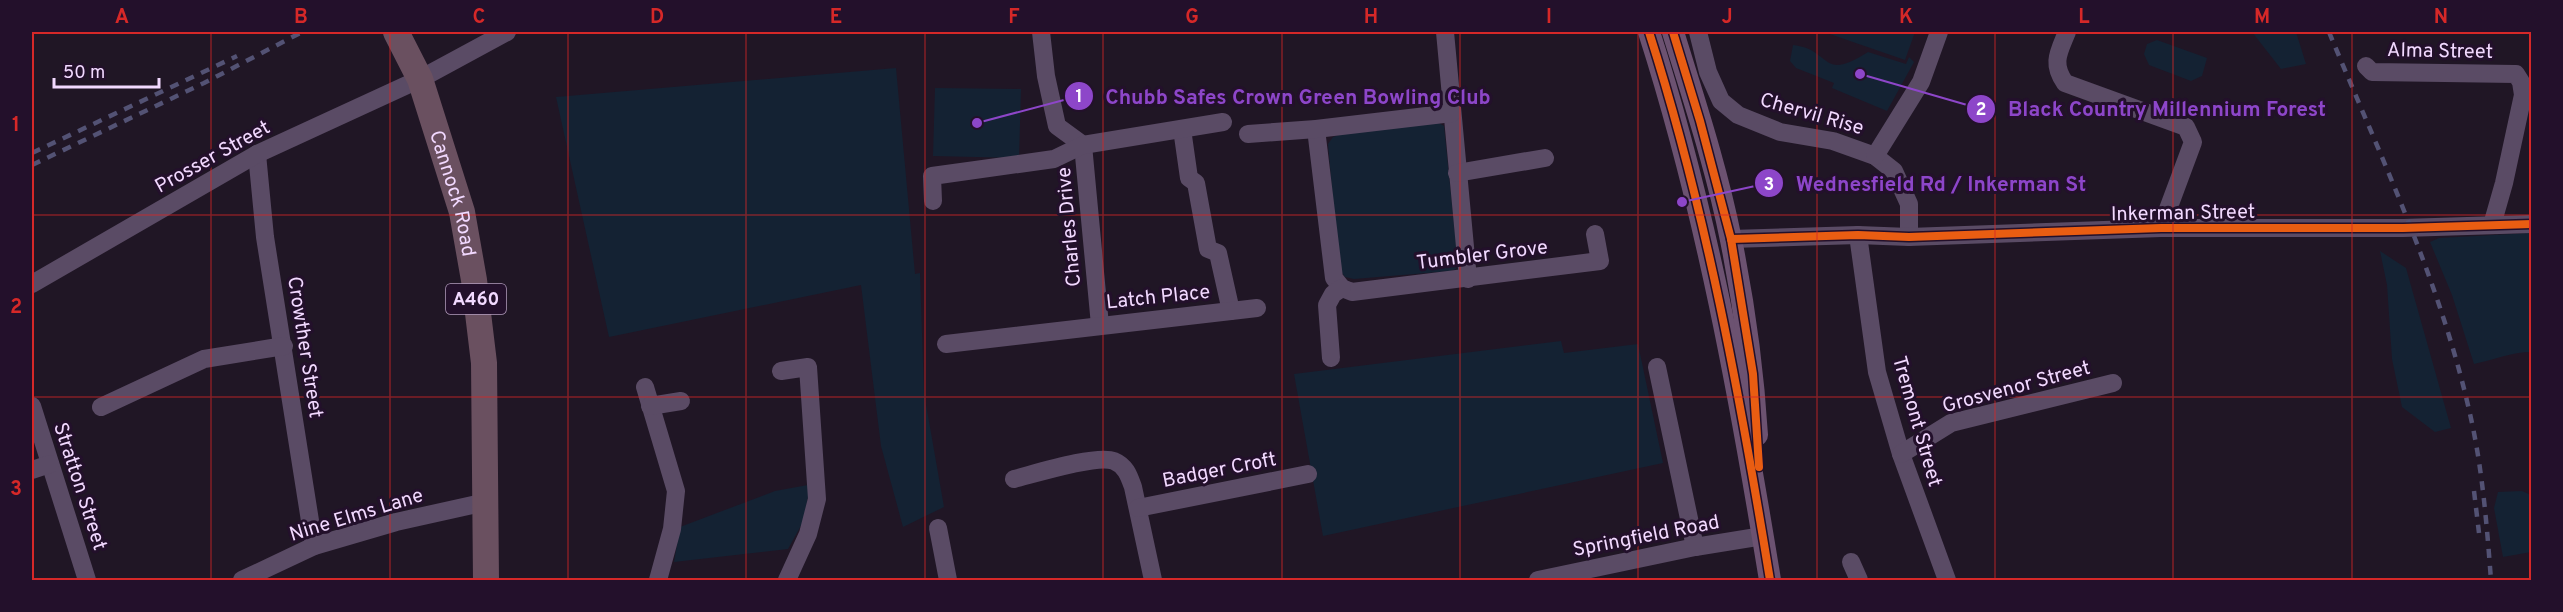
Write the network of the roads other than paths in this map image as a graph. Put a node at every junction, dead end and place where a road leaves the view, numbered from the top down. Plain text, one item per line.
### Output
1 (396, 32) edge
2 (507, 32) edge
3 (1041, 32) edge
4 (1445, 32) edge
5 (1649, 32) edge
6 (1673, 32) edge
7 (1698, 32) edge
8 (1939, 32) edge
9 (2067, 32) edge
10 (2366, 66) dead end
11 (420, 79) junction
12 (1452, 113) junction
13 (1222, 122) dead end
14 (1182, 129) junction
15 (1316, 129) junction
16 (1248, 134) dead end
17 (1083, 145) junction
18 (257, 154) junction
19 (1875, 156) junction
20 (1545, 158) dead end
21 (1457, 173) junction
22 (933, 201) dead end
23 (2532, 224) edge
24 (2492, 225) junction
25 (2161, 228) junction
26 (1595, 234) dead end
27 (1858, 235) junction
28 (1909, 237) junction
29 (1731, 239) junction
30 (1708, 248) junction
31 (1468, 279) junction
32 (32, 284) edge
33 (1342, 288) junction
34 (1257, 308) dead end
35 (1232, 311) junction
36 (1100, 325) junction
37 (946, 344) dead end
38 (284, 346) junction
39 (1331, 358) dead end
40 (1657, 367) dead end
41 (781, 370) dead end
42 (2113, 383) dead end
43 (645, 387) dead end
44 (681, 401) dead end
45 (32, 406) edge
46 (650, 406) junction
47 (101, 407) dead end
48 (1901, 454) junction
49 (50, 464) junction
50 (32, 470) edge
51 (1308, 474) dead end
52 (1014, 479) dead end
53 (486, 502) junction
54 (1138, 508) junction
55 (938, 528) dead end
56 (1762, 536) junction
57 (314, 546) junction
58 (1695, 547) junction
59 (1851, 562) dead end
60 (87, 580) edge
61 (242, 580) edge
62 (486, 580) edge
63 (658, 580) edge
64 (787, 580) edge
65 (948, 580) edge
66 (1153, 580) edge
67 (1538, 580) edge
68 (1770, 580) edge
69 (1859, 580) edge
70 (1947, 580) edge

1 - 11 highway, Cannock Road / A460
2 - 11 street, Prosser Street
3 - 17 street, Charles Drive
4 - 12 street
5 - 30 main road
6 - 29 main road
7 - 19 street, Chervil Rise
8 - 19 street
9 - 25 street
10 - 24 street, Alma Street
11 - 18 street, Prosser Street
11 - 53 highway, Cannock Road / A460
12 - 15 street
12 - 21 street
13 - 14 street
14 - 17 street
14 - 35 street, Latch Place
15 - 16 street
15 - 33 street
17 - 22 street
17 - 36 street, Charles Drive
18 - 32 street, Prosser Street
18 - 38 street, Crowther Street
19 - 28 street, Chervil Rise
20 - 21 street
21 - 31 street
23 - 24 street, Inkerman Street
24 - 25 street, Inkerman Street
25 - 28 street, Inkerman Street
26 - 31 street, Tumbler Grove
27 - 28 street, Inkerman Street
27 - 29 street, Inkerman Street
27 - 48 street, Tremont Street
29 - 30 main road
29 - 56 main road
30 - 56 main road
31 - 33 street, Tumbler Grove
33 - 39 street
34 - 35 street, Latch Place
35 - 36 street, Latch Place
36 - 37 street, Latch Place
38 - 47 street
38 - 57 street, Crowther Street
40 - 58 street
41 - 64 street
42 - 48 street, Grosvenor Street
43 - 46 street
44 - 46 street
45 - 49 street, Stratton Street
46 - 63 street
48 - 70 street, Tremont Street
49 - 50 street
49 - 60 street, Stratton Street
51 - 54 street, Badger Croft
52 - 54 street
53 - 57 street, Nine Elms Lane
53 - 62 highway, Cannock Road / A460
54 - 66 street
55 - 65 street
56 - 58 street, Springfield Road
56 - 68 main road
57 - 61 street, Nine Elms Lane
58 - 67 street, Springfield Road
59 - 69 street

